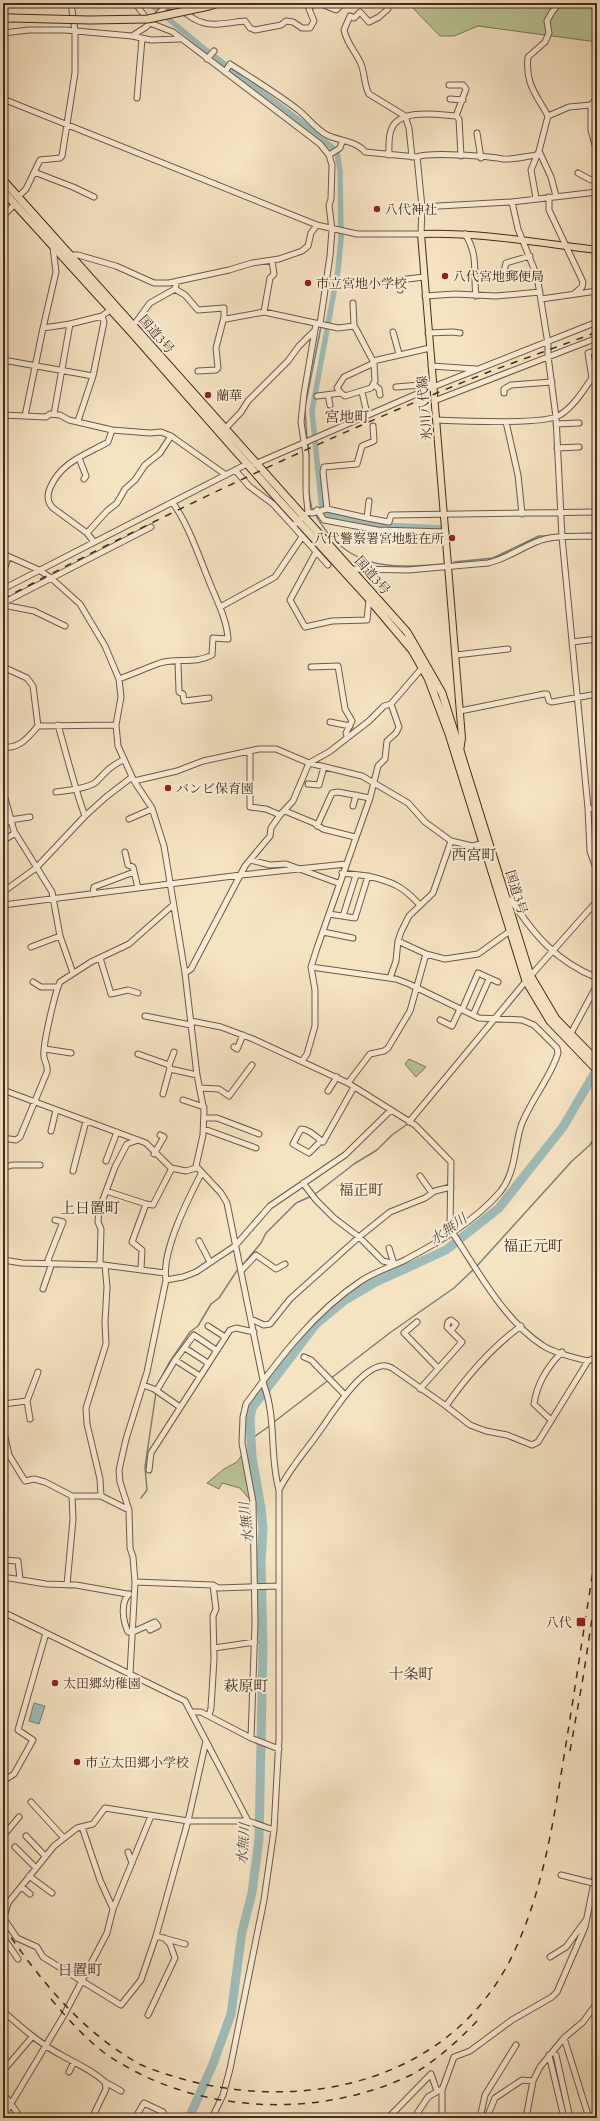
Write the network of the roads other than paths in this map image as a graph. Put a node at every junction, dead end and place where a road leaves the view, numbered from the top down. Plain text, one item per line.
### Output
1 (72, 3) edge
2 (135, 3) edge
3 (219, 3) edge
4 (314, 3) edge
5 (319, 3) edge
6 (343, 3) edge
7 (387, 3) edge
8 (559, 3) edge
9 (3, 18) edge
10 (150, 23) junction
11 (75, 31) junction
12 (3, 33) edge
13 (132, 36) junction
14 (142, 39) junction
15 (180, 39) junction
16 (214, 51) dead end
17 (207, 59) junction
18 (225, 72) junction
19 (449, 85) dead end
20 (137, 98) dead end
21 (3, 99) edge
22 (450, 99) dead end
23 (464, 100) junction
24 (595, 100) dead end
25 (591, 106) junction
26 (405, 116) junction
27 (456, 116) junction
28 (548, 116) junction
29 (66, 124) junction
30 (591, 130) junction
31 (597, 130) edge
32 (477, 133) dead end
33 (342, 142) junction
34 (597, 151) edge
35 (538, 153) junction
36 (329, 155) junction
37 (389, 155) junction
38 (461, 156) junction
39 (414, 157) junction
40 (481, 158) junction
41 (34, 172) junction
42 (578, 173) dead end
43 (597, 178) edge
44 (3, 180) edge
45 (3, 191) edge
46 (597, 192) edge
47 (556, 196) junction
48 (94, 197) dead end
49 (549, 197) junction
50 (536, 198) junction
51 (17, 200) junction
52 (512, 202) junction
53 (422, 207) junction
54 (403, 208) dead end
55 (3, 216) edge
56 (317, 225) junction
57 (332, 230) junction
58 (422, 234) junction
59 (465, 234) junction
60 (523, 241) junction
61 (53, 246) junction
62 (565, 246) junction
63 (597, 250) edge
64 (72, 255) junction
65 (530, 256) junction
66 (272, 261) junction
67 (504, 272) dead end
68 (424, 277) junction
69 (177, 281) junction
70 (175, 289) junction
71 (400, 290) dead end
72 (597, 291) edge
73 (540, 292) junction
74 (574, 294) junction
75 (425, 296) junction
76 (476, 296) junction
77 (541, 299) junction
78 (353, 304) dead end
79 (110, 310) junction
80 (264, 312) junction
81 (102, 316) junction
82 (224, 317) junction
83 (597, 322) edge
84 (70, 324) junction
85 (318, 324) junction
86 (133, 326) junction
87 (354, 326) junction
88 (43, 328) junction
89 (315, 330) junction
90 (393, 332) dead end
91 (428, 333) junction
92 (460, 334) dead end
93 (597, 338) edge
94 (548, 341) junction
95 (430, 348) junction
96 (597, 350) edge
97 (399, 354) junction
98 (548, 356) junction
99 (3, 360) edge
100 (373, 362) junction
101 (34, 366) junction
102 (431, 366) junction
103 (477, 369) junction
104 (62, 371) junction
105 (198, 371) dead end
106 (93, 376) junction
107 (595, 378) edge
108 (552, 382) junction
109 (373, 384) junction
110 (433, 386) junction
111 (396, 387) dead end
112 (341, 392) junction
113 (362, 392) junction
114 (504, 393) dead end
115 (328, 395) junction
116 (380, 395) dead end
117 (317, 396) dead end
118 (434, 401) junction
119 (330, 405) dead end
120 (54, 414) junction
121 (367, 414) junction
122 (3, 415) edge
123 (25, 416) junction
124 (556, 417) junction
125 (436, 420) junction
126 (78, 421) junction
127 (506, 422) junction
128 (579, 423) dead end
129 (556, 424) junction
130 (373, 426) dead end
131 (112, 430) junction
132 (224, 430) junction
133 (171, 436) junction
134 (310, 439) junction
135 (579, 447) dead end
136 (557, 448) junction
137 (79, 458) junction
138 (247, 464) junction
139 (255, 464) junction
140 (235, 470) junction
141 (226, 475) junction
142 (84, 479) dead end
143 (369, 501) dead end
144 (173, 502) junction
145 (597, 512) edge
146 (561, 513) junction
147 (312, 514) junction
148 (444, 514) junction
149 (522, 514) junction
150 (367, 518) junction
151 (151, 527) dead end
152 (446, 532) junction
153 (87, 533) junction
154 (597, 536) edge
155 (302, 537) junction
156 (562, 537) junction
157 (94, 542) junction
158 (316, 552) junction
159 (6, 559) edge
160 (328, 565) dead end
161 (448, 566) junction
162 (352, 569) junction
163 (39, 570) junction
164 (3, 574) edge
165 (50, 578) junction
166 (3, 589) edge
167 (370, 599) junction
168 (3, 604) edge
169 (220, 607) junction
170 (65, 626) dead end
171 (597, 639) edge
172 (572, 642) junction
173 (508, 649) dead end
174 (456, 655) junction
175 (178, 661) junction
176 (3, 667) edge
177 (311, 667) dead end
178 (422, 668) junction
179 (119, 679) junction
180 (597, 694) edge
181 (578, 697) junction
182 (209, 698) dead end
183 (391, 704) junction
184 (460, 711) junction
185 (330, 722) dead end
186 (58, 725) junction
187 (116, 725) junction
188 (38, 726) junction
189 (350, 726) junction
190 (462, 728) junction
191 (452, 734) junction
192 (347, 736) junction
193 (3, 747) edge
194 (250, 751) junction
195 (458, 751) junction
196 (123, 760) junction
197 (309, 763) junction
198 (324, 767) junction
199 (133, 779) junction
200 (308, 784) dead end
201 (375, 784) junction
202 (75, 788) junction
203 (56, 792) dead end
204 (3, 793) edge
205 (356, 795) junction
206 (370, 798) junction
207 (353, 806) dead end
208 (588, 808) junction
209 (152, 809) junction
210 (597, 809) edge
211 (285, 811) junction
212 (280, 815) junction
213 (30, 816) dead end
214 (85, 816) junction
215 (129, 819) dead end
216 (10, 820) junction
217 (3, 824) edge
218 (317, 826) junction
219 (15, 833) junction
220 (355, 837) junction
221 (3, 841) edge
222 (451, 841) junction
223 (485, 843) junction
224 (125, 852) dead end
225 (250, 860) junction
226 (346, 864) junction
227 (36, 868) junction
228 (298, 869) junction
229 (597, 871) edge
230 (134, 872) junction
231 (342, 873) junction
232 (241, 875) junction
233 (356, 875) junction
234 (368, 876) junction
235 (338, 883) junction
236 (170, 884) junction
237 (138, 888) junction
238 (3, 892) edge
239 (93, 894) junction
240 (53, 899) junction
241 (507, 900) junction
242 (597, 901) edge
243 (420, 904) junction
244 (3, 905) edge
245 (173, 905) junction
246 (329, 914) junction
247 (343, 916) junction
248 (510, 931) junction
249 (323, 932) junction
250 (60, 936) junction
251 (353, 938) dead end
252 (398, 941) junction
253 (31, 948) dead end
254 (552, 953) junction
255 (426, 954) junction
256 (100, 958) junction
257 (312, 967) junction
258 (73, 973) junction
259 (185, 973) junction
260 (390, 978) junction
261 (528, 978) junction
262 (597, 978) edge
263 (489, 979) junction
264 (33, 982) dead end
265 (498, 982) dead end
266 (597, 985) edge
267 (58, 987) junction
268 (417, 988) junction
269 (138, 993) dead end
270 (461, 1010) junction
271 (473, 1015) junction
272 (145, 1016) dead end
273 (496, 1019) junction
274 (440, 1020) dead end
275 (191, 1023) junction
276 (243, 1035) junction
277 (570, 1038) junction
278 (234, 1047) dead end
279 (45, 1049) junction
280 (174, 1052) dead end
281 (70, 1053) dead end
282 (138, 1054) dead end
283 (302, 1061) junction
284 (597, 1061) edge
285 (252, 1065) dead end
286 (169, 1066) junction
287 (597, 1070) edge
288 (197, 1075) junction
289 (336, 1077) junction
290 (348, 1083) junction
291 (354, 1087) junction
292 (200, 1088) junction
293 (3, 1090) edge
294 (328, 1091) dead end
295 (163, 1094) dead end
296 (183, 1100) dead end
297 (35, 1102) junction
298 (204, 1107) junction
299 (56, 1110) junction
300 (391, 1110) junction
301 (205, 1118) junction
302 (86, 1121) junction
303 (409, 1122) junction
304 (204, 1129) junction
305 (51, 1131) dead end
306 (117, 1132) junction
307 (259, 1134) dead end
308 (160, 1135) dead end
309 (3, 1138) edge
310 (138, 1140) junction
311 (321, 1141) junction
312 (256, 1148) dead end
313 (154, 1154) junction
314 (106, 1161) dead end
315 (40, 1165) dead end
316 (3, 1168) edge
317 (172, 1168) junction
318 (196, 1168) junction
319 (73, 1171) dead end
320 (201, 1174) junction
321 (420, 1176) dead end
322 (303, 1183) junction
323 (451, 1187) junction
324 (106, 1191) junction
325 (432, 1193) junction
326 (146, 1204) junction
327 (54, 1220) dead end
328 (453, 1233) junction
329 (359, 1237) junction
330 (199, 1240) dead end
331 (235, 1246) junction
332 (389, 1248) dead end
333 (3, 1260) edge
334 (210, 1262) junction
335 (49, 1263) junction
336 (284, 1264) dead end
337 (395, 1264) junction
338 (103, 1265) junction
339 (141, 1269) junction
340 (241, 1271) junction
341 (165, 1272) junction
342 (166, 1280) junction
343 (42, 1289) dead end
344 (251, 1318) junction
345 (417, 1322) dead end
346 (208, 1326) dead end
347 (520, 1326) junction
348 (451, 1331) dead end
349 (254, 1332) junction
350 (225, 1337) junction
351 (185, 1348) junction
352 (216, 1350) junction
353 (562, 1352) junction
354 (304, 1357) dead end
355 (597, 1357) edge
356 (175, 1360) junction
357 (588, 1361) junction
358 (208, 1363) junction
359 (438, 1368) junction
360 (38, 1372) dead end
361 (200, 1376) junction
362 (263, 1383) junction
363 (143, 1385) junction
364 (420, 1389) junction
365 (156, 1390) junction
366 (345, 1395) junction
367 (27, 1401) junction
368 (3, 1404) edge
369 (180, 1406) junction
370 (446, 1406) junction
371 (30, 1419) dead end
372 (551, 1420) junction
373 (4, 1433) dead end
374 (149, 1470) dead end
375 (279, 1490) junction
376 (72, 1496) junction
377 (101, 1496) junction
378 (129, 1510) junction
379 (3, 1560) edge
380 (4, 1577) edge
381 (20, 1579) junction
382 (135, 1582) junction
383 (67, 1585) junction
384 (213, 1585) junction
385 (254, 1586) junction
386 (278, 1586) junction
387 (135, 1590) junction
388 (127, 1594) junction
389 (3, 1611) edge
390 (148, 1625) dead end
391 (133, 1632) junction
392 (46, 1633) junction
393 (255, 1642) junction
394 (214, 1648) junction
395 (130, 1674) junction
396 (191, 1712) junction
397 (209, 1716) junction
398 (253, 1739) junction
399 (206, 1741) junction
400 (279, 1749) junction
401 (3, 1780) edge
402 (31, 1802) dead end
403 (150, 1816) junction
404 (19, 1817) dead end
405 (188, 1821) junction
406 (248, 1821) junction
407 (82, 1827) junction
408 (274, 1830) junction
409 (3, 1836) edge
410 (26, 1836) dead end
411 (64, 1838) junction
412 (15, 1847) dead end
413 (128, 1852) dead end
414 (45, 1856) junction
415 (132, 1863) junction
416 (36, 1868) junction
417 (597, 1868) edge
418 (561, 1875) dead end
419 (30, 1876) junction
420 (595, 1883) edge
421 (22, 1888) junction
422 (52, 1893) dead end
423 (30, 1894) dead end
424 (3, 1899) edge
425 (8, 1903) junction
426 (114, 1909) junction
427 (4, 1920) edge
428 (587, 1920) junction
429 (156, 1936) junction
430 (3, 1937) edge
431 (164, 1938) junction
432 (185, 1944) dead end
433 (550, 1957) dead end
434 (18, 1959) dead end
435 (82, 1981) junction
436 (597, 2003) edge
437 (3, 2011) edge
438 (148, 2015) dead end
439 (32, 2037) junction
440 (564, 2038) junction
441 (46, 2046) junction
442 (516, 2046) dead end
443 (550, 2055) junction
444 (556, 2055) dead end
445 (74, 2062) junction
446 (3, 2071) edge
447 (69, 2072) dead end
448 (533, 2080) junction
449 (105, 2082) junction
450 (439, 2090) junction
451 (120, 2091) dead end
452 (3, 2093) edge
453 (485, 2095) junction
454 (495, 2098) junction
455 (12, 2104) junction
456 (488, 2115) dead end
457 (480, 2116) edge
458 (3, 2117) edge
459 (21, 2118) edge
460 (92, 2118) edge
461 (135, 2118) edge
462 (161, 2118) edge
463 (212, 2118) edge
464 (388, 2118) edge
465 (414, 2118) edge
466 (442, 2118) edge
467 (473, 2118) edge
468 (526, 2118) edge
469 (564, 2118) edge
470 (570, 2118) edge
471 (589, 2118) edge

1 - 11 street
2 - 10 street
3 - 9 highway, bridge
4 - 10 street
5 - 6 street
7 - 26 street
8 - 28 street
10 - 13 street
10 - 15 street
11 - 12 street
11 - 13 street
11 - 29 street
13 - 14 street
14 - 15 street
14 - 20 street
15 - 17 street
16 - 17 street
17 - 18 street
18 - 33 street
18 - 36 street
19 - 23 street
21 - 29 street
22 - 23 street
23 - 27 street
24 - 25 street
25 - 28 street
25 - 30 street
26 - 27 street
26 - 37 street
26 - 39 street
27 - 38 street
28 - 35 street
29 - 41 street
29 - 56 street
30 - 31 street
30 - 34 street
32 - 40 street
33 - 36 street
33 - 37 street
35 - 40 street
35 - 47 street
35 - 50 street
36 - 57 street
37 - 39 street
38 - 39 street
38 - 40 street
39 - 53 street
41 - 48 street
41 - 51 street
42 - 43 street
44 - 51 highway, 国道3号
45 - 51 highway, 国道3号
46 - 47 street
47 - 49 street
49 - 50 street
49 - 62 street
50 - 52 street
51 - 55 street
51 - 61 highway, 国道3号
51 - 64 highway, 国道3号
52 - 53 street
52 - 60 street
53 - 54 street
53 - 58 street
56 - 57 street
56 - 66 street
57 - 58 street
57 - 85 street
58 - 59 main road
58 - 68 main road, 氷川八代線
59 - 60 main road
59 - 76 street
60 - 62 main road
60 - 65 street
61 - 79 highway, 国道3号
61 - 88 street
62 - 63 main road
62 - 74 street
64 - 69 street
64 - 86 highway, 国道3号
65 - 67 street
65 - 73 street
66 - 69 street
66 - 80 street
68 - 71 street
68 - 75 main road, 氷川八代線
69 - 70 street
70 - 82 street
70 - 86 street
72 - 74 street
73 - 76 street
73 - 77 street
74 - 77 street
75 - 76 street
75 - 91 main road, 氷川八代線
77 - 94 street
78 - 87 street
79 - 81 street
79 - 138 highway, 国道3号
80 - 82 street
80 - 85 street
81 - 84 street
81 - 106 street
82 - 105 street
83 - 94 street
84 - 88 street
84 - 104 street
85 - 87 street
85 - 89 street
86 - 132 highway, 国道3号
87 - 100 street
88 - 101 street
89 - 132 street
89 - 134 street
90 - 97 street
91 - 92 street
91 - 95 main road, 氷川八代線
93 - 98 street
94 - 98 street
94 - 103 street
95 - 97 street
95 - 102 main road, 氷川八代線
96 - 107 street
97 - 100 street
98 - 108 street
98 - 118 street
99 - 101 street
100 - 109 street
100 - 112 street
101 - 104 street
101 - 123 street
102 - 103 street
102 - 110 main road, 氷川八代線
103 - 110 street
104 - 106 street
104 - 120 street
106 - 126 street
107 - 124 street
108 - 114 street
108 - 124 street
109 - 113 street
109 - 116 street
110 - 111 street
110 - 118 main road, 氷川八代線
110 - 121 street
112 - 113 street
112 - 115 street
113 - 121 street
115 - 117 street
115 - 119 street
118 - 125 main road, 氷川八代線
120 - 123 street
120 - 126 street
121 - 134 street
122 - 123 street
124 - 127 street
124 - 129 street
125 - 127 street
125 - 148 main road, 氷川八代線
126 - 131 street
127 - 149 street
128 - 129 street
129 - 136 street
130 - 147 street
131 - 133 street
131 - 137 street
132 - 139 highway, 国道3号
133 - 141 street
133 - 153 street
134 - 139 street
134 - 147 street
135 - 136 street
136 - 146 street
137 - 142 street
137 - 153 street
138 - 140 street
138 - 147 highway, 国道3号
139 - 147 highway, 国道3号
140 - 141 street
140 - 147 street
141 - 144 street
143 - 150 street
144 - 157 street
144 - 169 street
145 - 146 street
146 - 149 street
146 - 156 street
147 - 150 street
147 - 152 street
147 - 155 street
147 - 162 highway, 国道3号
147 - 167 highway, 国道3号
148 - 149 street
148 - 150 street
148 - 152 main road, 氷川八代線
151 - 165 street
152 - 161 main road, 氷川八代線
153 - 157 street
154 - 156 street
155 - 158 street
155 - 169 street
156 - 161 street
156 - 172 street
157 - 163 street
158 - 160 street
158 - 167 street
159 - 163 street
159 - 164 street
161 - 162 street
161 - 174 main road, 氷川八代線
162 - 191 highway, 国道3号
163 - 165 street
163 - 166 street
165 - 168 street
165 - 179 street
167 - 178 highway, 国道3号
168 - 170 street
169 - 175 street
171 - 172 street
172 - 181 street
173 - 174 street
174 - 184 main road, 氷川八代線
175 - 179 street
175 - 182 street
176 - 188 street
177 - 189 street
178 - 183 street
178 - 191 highway, 国道3号
179 - 187 street
180 - 181 street
181 - 184 street
181 - 208 street
183 - 192 street
183 - 201 street
184 - 190 main road, 氷川八代線
185 - 189 street
186 - 187 street
186 - 188 street
186 - 202 street
187 - 196 street
188 - 193 street
189 - 192 street
190 - 191 main road
190 - 195 main road, 氷川八代線
191 - 195 highway, 国道3号
192 - 197 street
194 - 197 street
194 - 199 street
194 - 212 street
195 - 223 highway, 国道3号
196 - 199 street
196 - 202 street
197 - 198 street
197 - 211 street
198 - 200 street
198 - 201 street
199 - 209 street
199 - 214 street
201 - 206 street
201 - 222 street
202 - 203 street
202 - 214 street
204 - 216 street
205 - 206 street
205 - 207 street
205 - 218 street
206 - 220 street
208 - 210 street
208 - 229 street
209 - 215 street
209 - 236 street
211 - 212 street
211 - 218 street
212 - 225 street
213 - 216 street
214 - 227 street
216 - 217 street
216 - 219 street
218 - 220 street
219 - 221 street
219 - 227 street
220 - 226 street
222 - 223 street
222 - 243 street
223 - 241 highway, 国道3号
223 - 248 highway, 国道3号
224 - 230 street
225 - 228 street
225 - 232 street
226 - 228 street
226 - 231 street
227 - 238 street
227 - 240 street
228 - 232 street
228 - 235 street
230 - 237 street
230 - 239 street
231 - 233 street
231 - 235 street
232 - 236 street
232 - 259 street
233 - 234 street
233 - 247 street
234 - 243 street
234 - 247 street
235 - 246 street
236 - 237 street
236 - 245 street
237 - 239 street
239 - 240 street
240 - 244 street
240 - 250 street
241 - 254 street
241 - 261 highway, 国道3号
242 - 254 street
243 - 252 street
245 - 256 street
245 - 259 street
246 - 247 street
246 - 249 street
248 - 255 street
248 - 261 highway, 国道3号
249 - 251 street
249 - 257 street
250 - 253 street
250 - 258 street
252 - 255 street
252 - 260 street
254 - 261 street
254 - 262 street
255 - 268 street
256 - 258 street
256 - 269 street
257 - 260 street
257 - 283 street
258 - 267 street
259 - 275 street
260 - 268 street
261 - 273 street
261 - 277 highway, 国道3号
263 - 265 street
263 - 270 street
263 - 271 street
264 - 267 street
266 - 277 street
267 - 279 street
268 - 270 street
268 - 290 street
270 - 271 street
270 - 274 street
271 - 273 street
272 - 275 street
273 - 303 street
273 - 328 street
275 - 276 street
275 - 288 street
276 - 278 street
276 - 283 street
277 - 284 highway, 国道3号
277 - 287 highway, 国道3号
279 - 281 street
279 - 297 street
280 - 286 street
282 - 286 street
283 - 289 street
285 - 292 street
286 - 288 street
286 - 295 street
288 - 292 street
289 - 290 street
289 - 294 street
290 - 291 street
291 - 300 street
291 - 311 street
292 - 298 street
293 - 297 street
296 - 298 street
297 - 299 street
297 - 309 street
298 - 301 street
299 - 302 street
299 - 305 street
300 - 303 street
300 - 322 street
301 - 304 street
301 - 307 street
302 - 306 street
302 - 319 street
303 - 323 street
304 - 312 street
304 - 318 street
306 - 310 street
306 - 314 street
308 - 313 street
310 - 313 street
310 - 324 street
311 - 311 street
313 - 317 street
315 - 316 street
317 - 318 street
317 - 326 street
318 - 320 street
320 - 331 street
320 - 341 street
321 - 325 street
322 - 329 street
322 - 331 street
323 - 325 street
323 - 328 street
324 - 326 street
324 - 338 street
325 - 329 street
326 - 339 street
327 - 335 street
328 - 337 street
328 - 347 street
329 - 337 street
329 - 344 street
330 - 334 street
331 - 334 street
331 - 340 street
332 - 337 street
333 - 335 street
334 - 342 street
335 - 338 street
335 - 343 street
336 - 340 street
337 - 362 street
338 - 339 street
338 - 377 street
339 - 341 street
340 - 344 street
341 - 342 street
342 - 363 street
344 - 349 street
345 - 359 street
346 - 350 street
347 - 353 street
347 - 370 street
348 - 359 street
349 - 350 street
349 - 362 street
350 - 352 street
351 - 352 street
351 - 356 street
351 - 358 street
352 - 358 street
353 - 357 street
353 - 372 street
354 - 366 street
355 - 357 street
356 - 361 street
356 - 365 street
357 - 372 street
358 - 361 street
359 - 364 street
360 - 367 street
361 - 369 street
362 - 375 street
362 - 385 street
363 - 365 street
363 - 378 street
364 - 366 street
364 - 370 street
365 - 369 street
366 - 375 street
367 - 368 street
367 - 371 street
369 - 374 street
370 - 372 street
373 - 376 street
375 - 386 street
376 - 377 street
376 - 383 street
377 - 378 street
378 - 382 street
379 - 381 street
380 - 381 street
380 - 389 street
381 - 383 street
382 - 384 street
382 - 387 street
383 - 388 street
384 - 385 street
384 - 394 street
385 - 386 street
385 - 393 street
386 - 400 street
387 - 388 street
387 - 391 street
388 - 391 street
389 - 392 street
390 - 391 street
391 - 395 street
392 - 395 street
392 - 401 street
393 - 394 street
393 - 398 street
394 - 397 street
395 - 396 street
396 - 397 street
396 - 399 street
397 - 398 street
398 - 400 street
399 - 405 street
399 - 406 street
400 - 408 street
402 - 411 street
403 - 405 street
403 - 407 street
403 - 415 street
404 - 409 street
405 - 406 street
405 - 429 street
406 - 408 street
407 - 411 street
407 - 426 street
408 - 463 street
410 - 414 street
411 - 414 street
412 - 416 street
413 - 415 street
414 - 416 street
415 - 426 street
416 - 419 street
417 - 420 street
418 - 420 street
419 - 421 street
419 - 422 street
420 - 428 street
421 - 423 street
421 - 425 street
424 - 425 street
425 - 427 street
426 - 435 street
427 - 435 street
428 - 433 street
428 - 450 street
429 - 431 street
429 - 435 street
430 - 434 street
431 - 432 street
431 - 438 street
435 - 441 street
436 - 440 street
437 - 439 street
439 - 441 street
439 - 446 street
440 - 443 street
440 - 471 street
441 - 445 street
441 - 455 street
442 - 453 street
443 - 448 street
443 - 469 street
444 - 470 street
445 - 447 street
445 - 449 street
448 - 454 street
448 - 468 street
449 - 451 street
449 - 460 street
450 - 464 street
450 - 465 street
450 - 466 street
452 - 455 street
453 - 454 street
453 - 457 street
454 - 456 street
455 - 458 street
455 - 459 street
457 - 467 street
461 - 462 street

